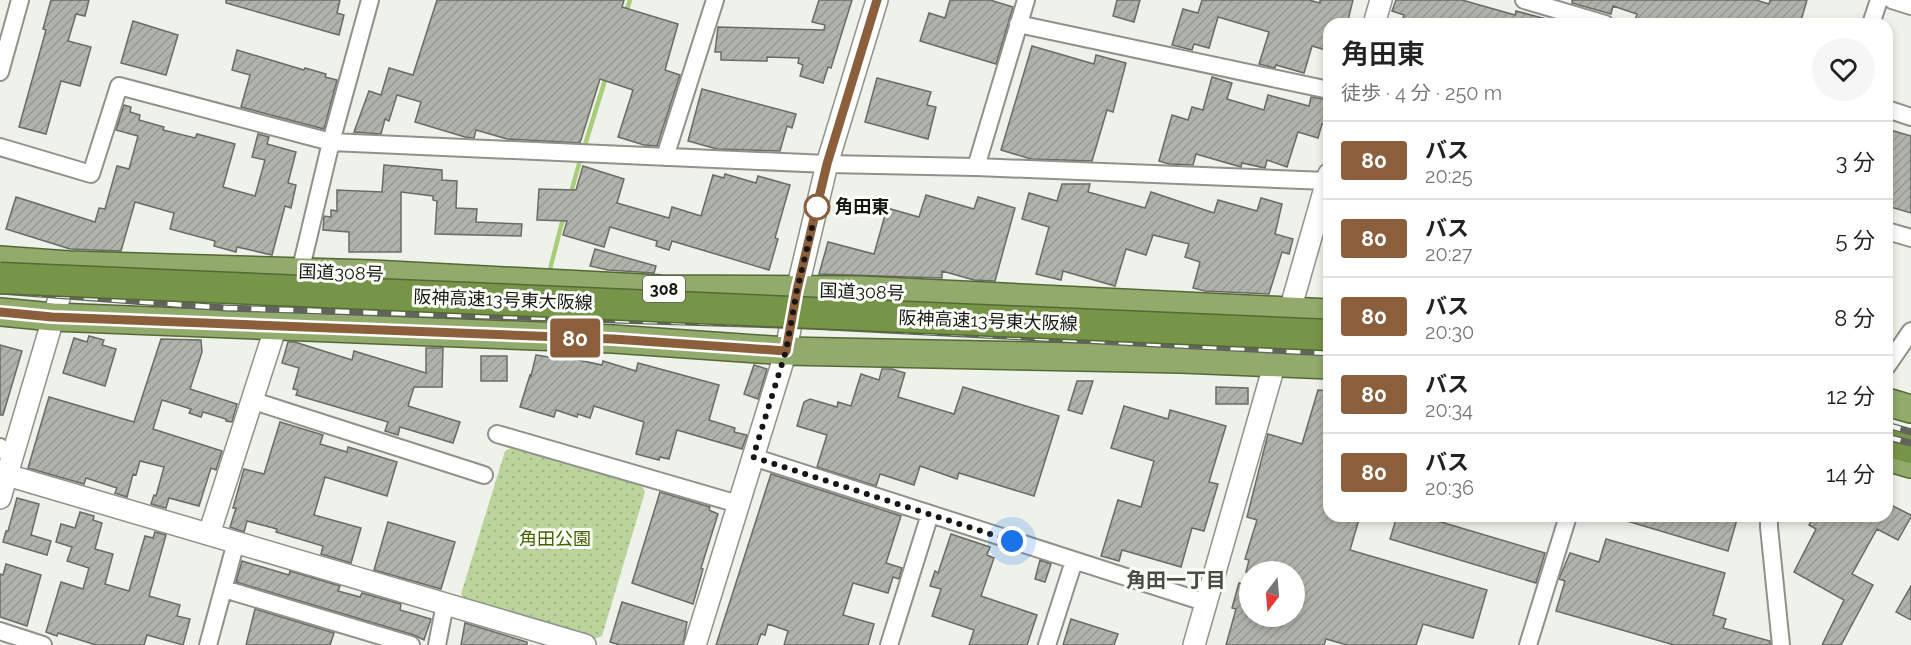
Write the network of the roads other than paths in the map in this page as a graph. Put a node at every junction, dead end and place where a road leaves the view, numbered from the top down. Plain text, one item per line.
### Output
1 (20, 0) edge
2 (370, 0) edge
3 (715, 0) edge
4 (877, 0) edge
5 (1026, 0) edge
6 (1381, 0) edge
7 (1524, 0) edge
8 (1879, 0) edge
9 (1892, 0) edge
10 (1911, 6) edge
11 (1376, 18) edge
12 (1585, 18) edge
13 (1873, 18) edge
14 (1018, 24) junction
15 (0, 72) edge
16 (1323, 89) edge
17 (1893, 111) edge
18 (1911, 117) edge
19 (332, 142) junction
20 (0, 147) edge
21 (665, 157) junction
22 (827, 164) junction
23 (976, 166) junction
24 (1323, 178) edge
25 (1323, 195) edge
26 (1893, 233) edge
27 (1911, 238) edge
28 (0, 260) edge
29 (69, 265) junction
30 (300, 272) junction
31 (0, 278) edge
32 (797, 290) junction
33 (0, 296) edge
34 (0, 312) edge
35 (1289, 312) junction
36 (1323, 313) edge
37 (52, 317) junction
38 (276, 326) junction
39 (1911, 331) edge
40 (1323, 335) edge
41 (786, 351) junction
42 (1323, 354) edge
43 (1893, 357) edge
44 (1275, 362) junction
45 (1323, 365) edge
46 (254, 401) junction
47 (1893, 404) edge
48 (1911, 408) edge
49 (1893, 421) edge
50 (1911, 426) edge
51 (496, 434) dead end
52 (1893, 443) edge
53 (1911, 448) edge
54 (753, 457) junction
55 (1893, 459) edge
56 (6, 460) edge
57 (1911, 464) edge
58 (484, 475) dead end
59 (0, 498) edge
60 (738, 504) junction
61 (930, 514) junction
62 (1566, 522) edge
63 (1769, 522) edge
64 (210, 534) junction
65 (236, 542) junction
66 (1074, 561) junction
67 (224, 588) junction
68 (1206, 603) junction
69 (445, 604) junction
70 (0, 631) edge
71 (537, 638) edge
72 (44, 645) edge
73 (208, 645) edge
74 (411, 645) edge
75 (437, 645) edge
76 (585, 645) edge
77 (694, 645) edge
78 (889, 645) edge
79 (1047, 645) edge
80 (1194, 645) edge
81 (1528, 645) edge
82 (1781, 645) edge

1 - 15 street
2 - 19 street
3 - 21 street
4 - 22 street
5 - 14 street
6 - 11 street
7 - 12 street
8 - 13 street
9 - 10 street
14 - 16 street
14 - 23 street
17 - 18 street
19 - 20 street
19 - 21 street
19 - 30 street
21 - 22 street
22 - 23 street
22 - 32 street
23 - 24 street
25 - 35 street
26 - 27 street
28 - 29 highway, 国道308号 / 308
29 - 30 highway, 国道308号 / 308
29 - 37 street
30 - 32 highway, 国道308号 / 308
30 - 38 street
31 - 40 highway, 阪神高速13号東大阪線, bridge
32 - 35 highway, 国道308号 / 308
32 - 41 street
33 - 42 highway, 阪神高速13号東大阪線
34 - 37 highway
35 - 36 highway, 国道308号 / 308
35 - 44 street
37 - 38 highway
37 - 56 street
38 - 41 highway
38 - 46 street
39 - 43 street
41 - 44 highway
41 - 54 street
44 - 45 highway
44 - 68 street
46 - 58 street
46 - 64 street
47 - 48 highway
49 - 50 highway
51 - 60 street
52 - 53 highway
54 - 60 street
54 - 61 street
55 - 57 highway
56 - 59 street
56 - 64 street
60 - 77 street
61 - 66 street
61 - 78 street
62 - 81 street
63 - 82 street
64 - 65 street
65 - 67 street
65 - 69 street
66 - 68 street
66 - 79 street
67 - 73 street
67 - 74 street
68 - 80 street
69 - 71 street
69 - 75 street
70 - 72 street
71 - 76 street

